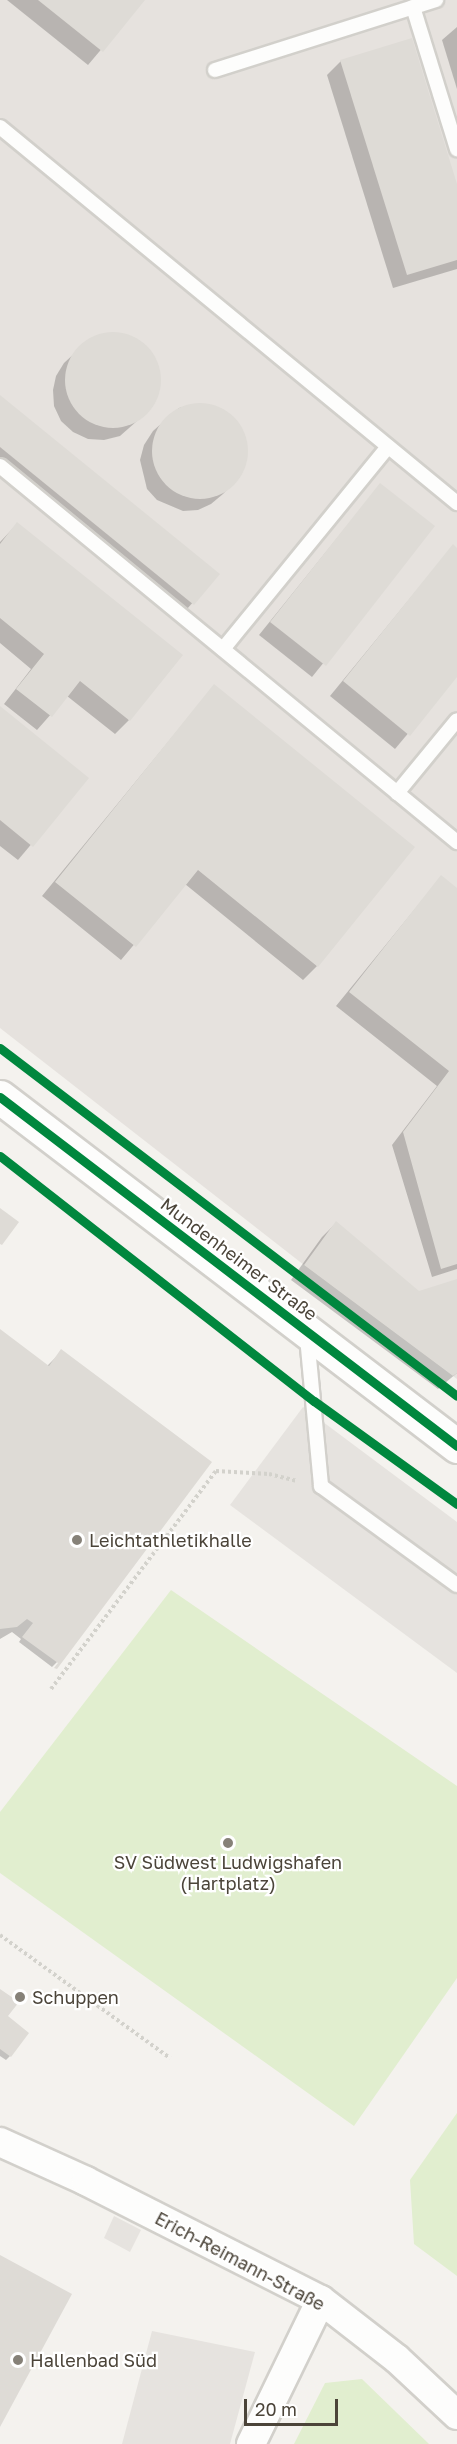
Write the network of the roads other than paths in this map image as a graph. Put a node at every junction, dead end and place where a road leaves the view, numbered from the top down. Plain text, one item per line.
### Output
1 (436, 0) edge
2 (412, 7) junction
3 (214, 70) dead end
4 (0, 127) edge
5 (457, 149) edge
6 (388, 447) junction
7 (0, 466) edge
8 (457, 503) edge
9 (223, 649) junction
10 (457, 720) edge
11 (397, 793) junction
12 (457, 842) edge
13 (0, 1097) edge
14 (307, 1331) junction
15 (457, 1446) edge
16 (457, 1585) edge
17 (0, 2142) edge
18 (321, 2300) junction
19 (457, 2415) edge
20 (251, 2444) edge

1 - 2 lane
2 - 3 lane
2 - 5 lane
4 - 6 lane
6 - 8 lane
6 - 9 lane
7 - 9 lane
9 - 11 lane
10 - 11 lane
11 - 12 lane
13 - 14 street, Mundenheimer Straße
14 - 15 street, Mundenheimer Straße
14 - 16 lane
17 - 18 street, Erich-Reimann-Straße
18 - 19 street, Erich-Reimann-Straße
18 - 20 street

